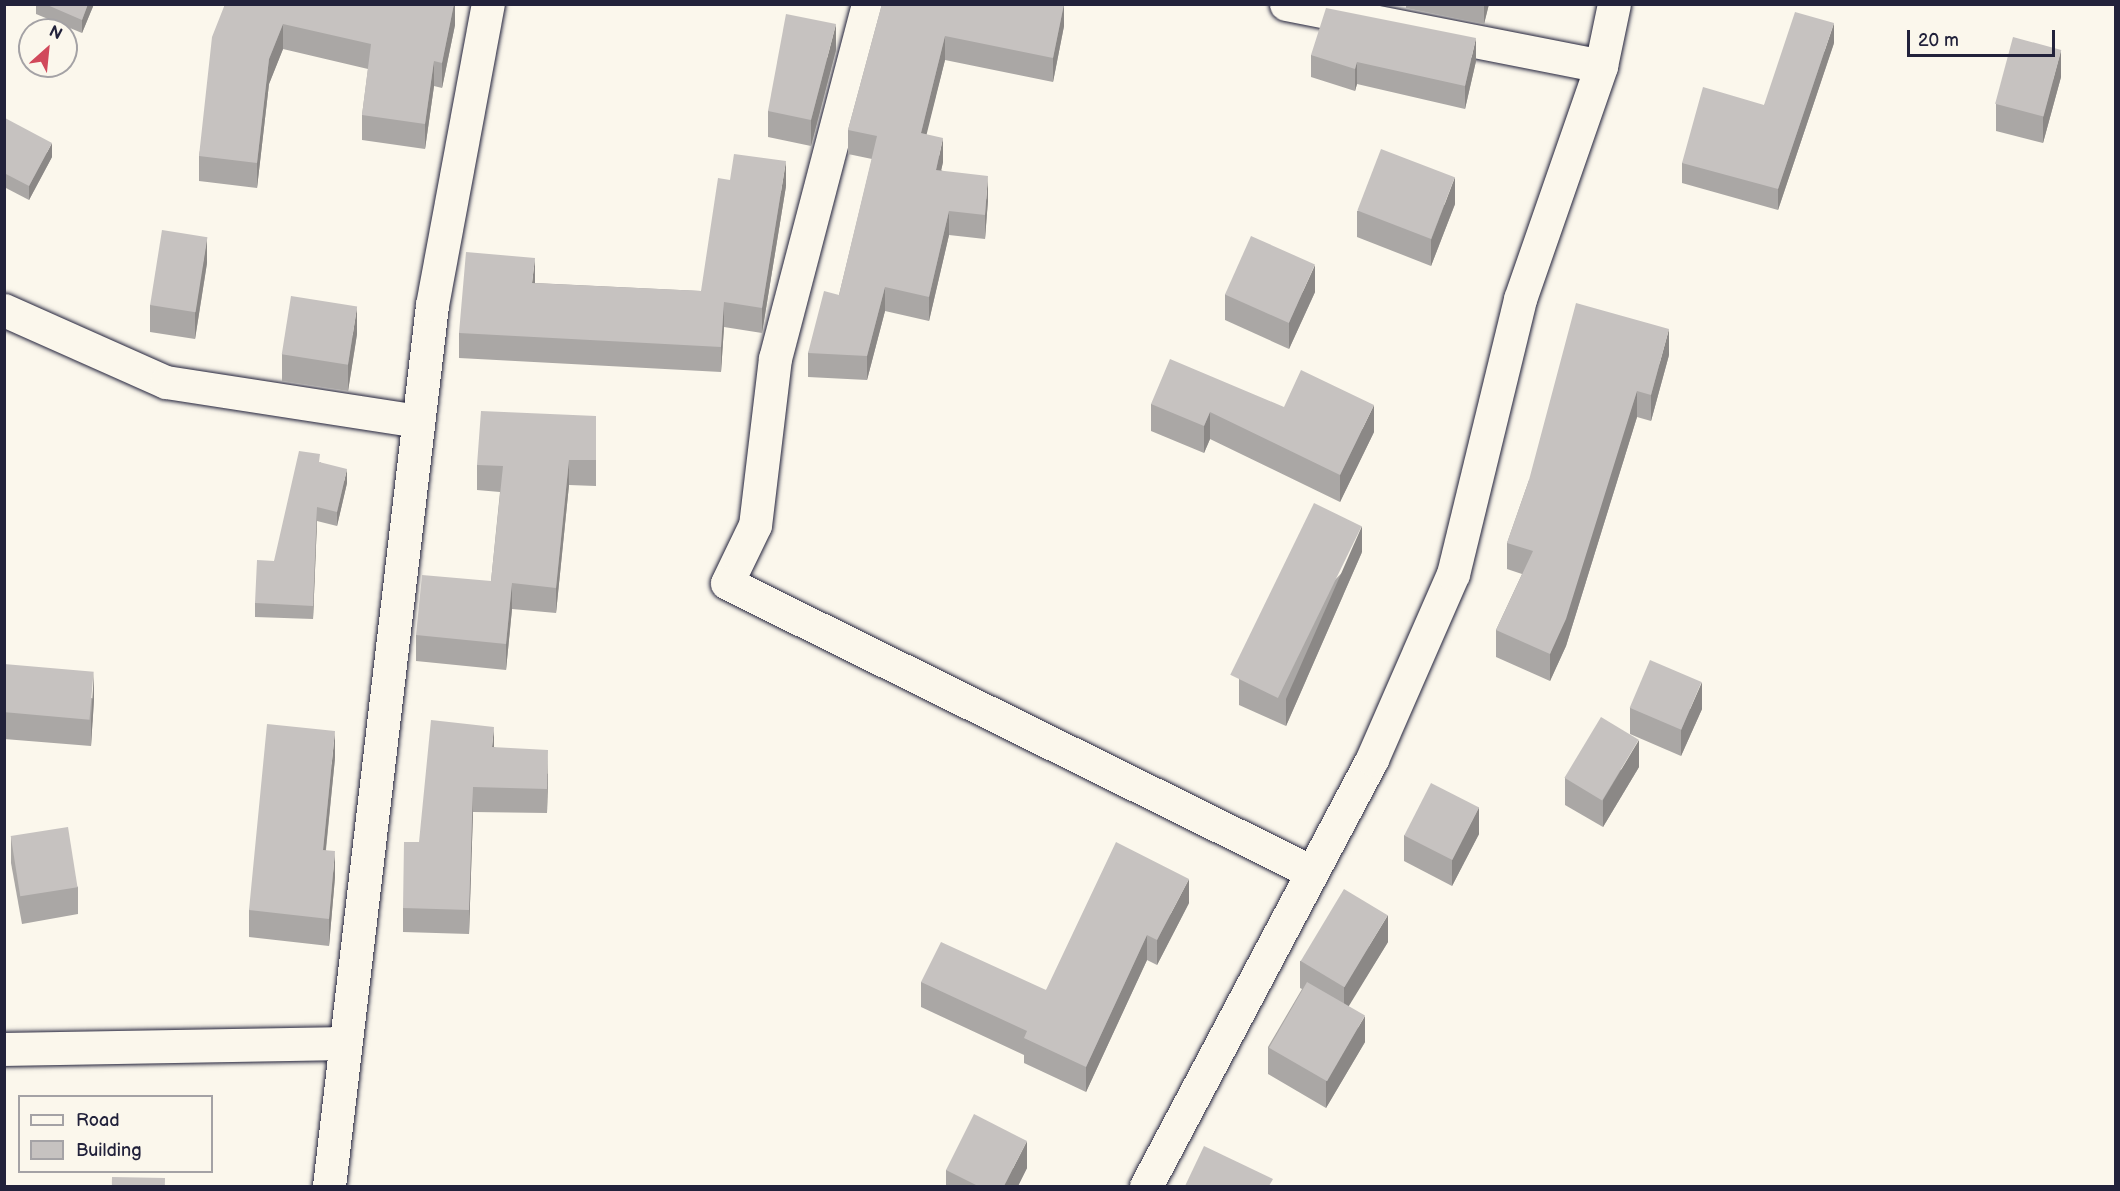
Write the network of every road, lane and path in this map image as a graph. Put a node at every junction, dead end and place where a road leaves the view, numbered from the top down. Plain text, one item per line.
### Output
1 (488, 4) edge
2 (868, 4) edge
3 (1286, 4) edge
4 (1614, 4) edge
5 (1601, 66) junction
6 (4, 310) edge
7 (418, 421) junction
8 (1312, 872) junction
9 (345, 1043) junction
10 (4, 1049) edge
11 (329, 1186) edge
12 (1146, 1186) edge

1 - 7 street
2 - 8 street
3 - 5 street
4 - 5 street
5 - 8 street
6 - 7 street
7 - 9 street
8 - 12 street
9 - 10 street
9 - 11 street

